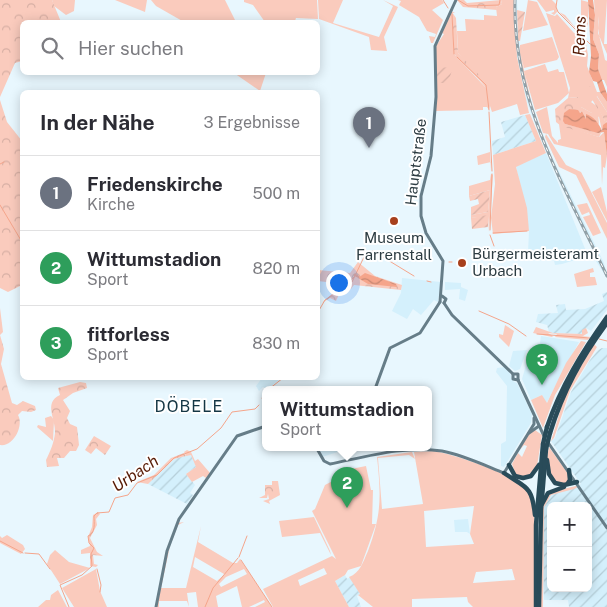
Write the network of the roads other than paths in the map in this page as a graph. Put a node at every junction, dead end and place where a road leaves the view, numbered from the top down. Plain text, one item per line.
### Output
1 (455, 1) edge
2 (442, 303) junction
3 (607, 317) edge
4 (607, 323) edge
5 (588, 347) junction
6 (376, 386) edge
7 (533, 412) junction
8 (539, 426) junction
9 (262, 427) edge
10 (531, 429) junction
11 (525, 436) junction
12 (545, 448) junction
13 (432, 450) edge
14 (318, 451) edge
15 (419, 451) edge
16 (540, 462) junction
17 (509, 464) junction
18 (569, 470) junction
19 (504, 473) junction
20 (515, 476) junction
21 (577, 482) junction
22 (568, 484) junction
23 (541, 510) junction
24 (536, 525) junction
25 (607, 528) edge
26 (156, 607) edge
27 (538, 607) edge

1 - 2 street, Hauptstraße
2 - 6 street
2 - 7 street
3 - 5 highway
4 - 5 highway
5 - 12 highway, bridge
5 - 12 highway, bridge
7 - 8 street
7 - 10 street
8 - 10 street
8 - 11 street
8 - 18 street
9 - 26 street
10 - 11 street
11 - 17 street
12 - 16 highway
12 - 22 highway
12 - 23 highway
13 - 19 street
14 - 15 street
16 - 20 highway
16 - 24 highway
17 - 19 street
17 - 20 highway
18 - 21 street
18 - 22 highway
19 - 20 highway
19 - 24 highway
21 - 22 highway
21 - 23 highway
21 - 25 street
23 - 27 highway
24 - 27 highway

